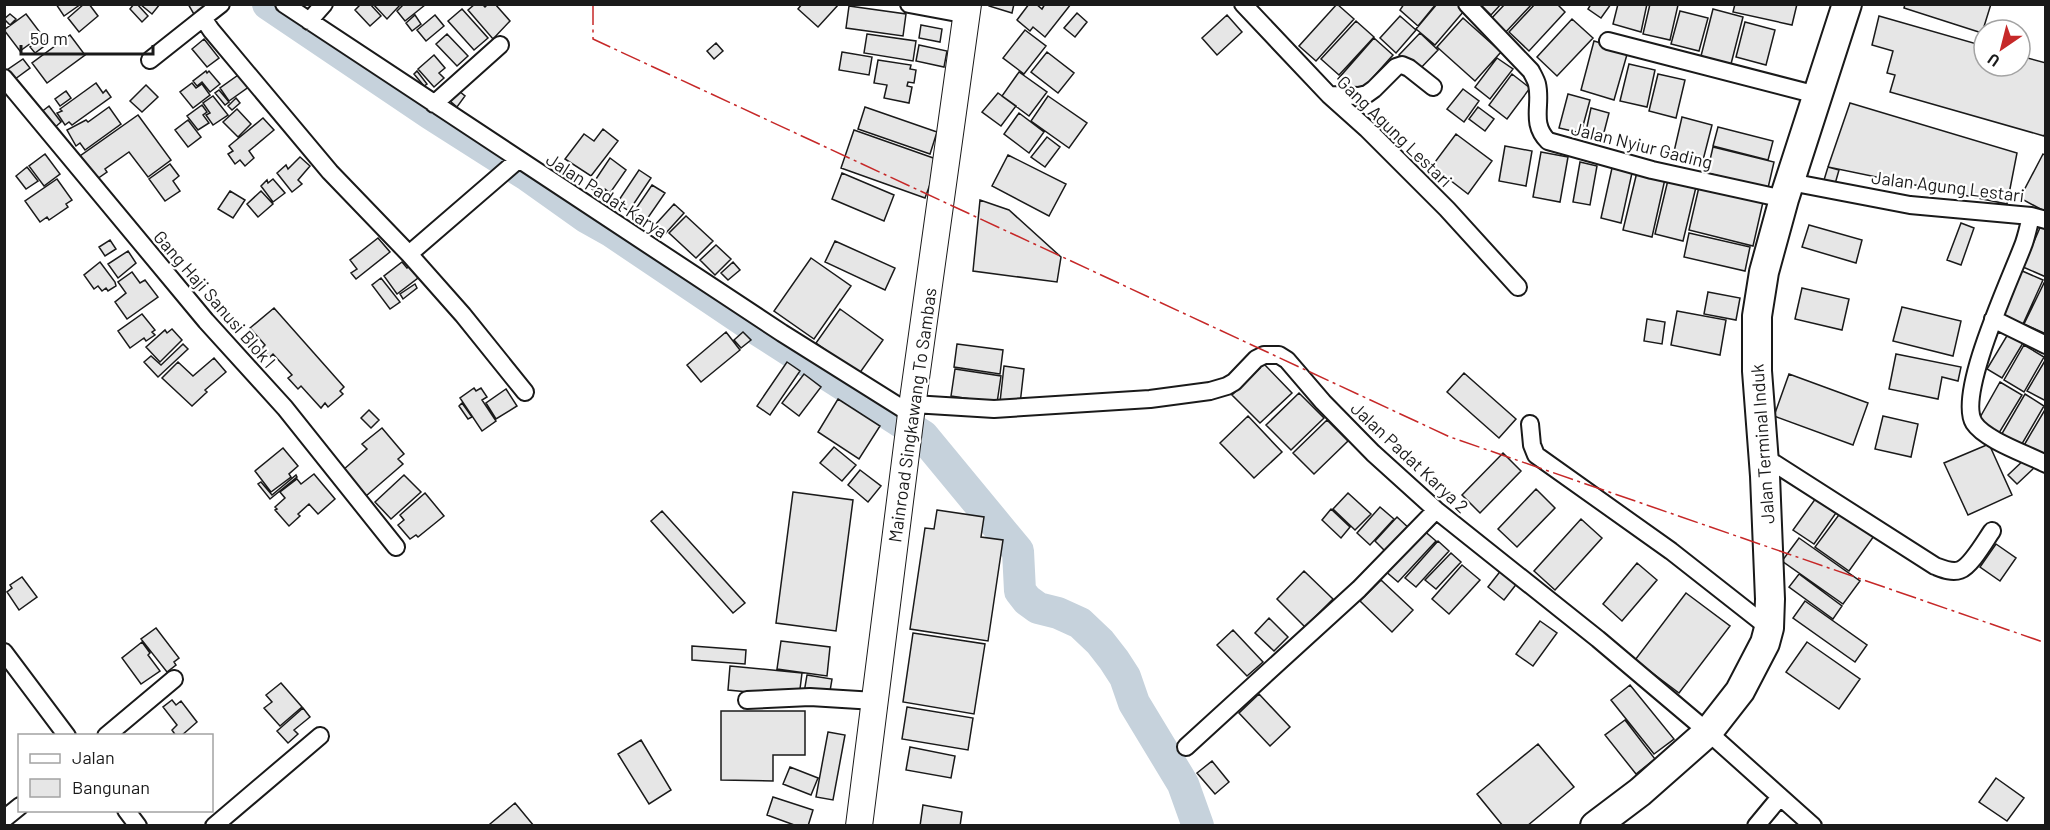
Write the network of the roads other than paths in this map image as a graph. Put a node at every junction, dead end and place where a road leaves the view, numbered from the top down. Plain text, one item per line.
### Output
1 (221, 4) edge
2 (284, 4) edge
3 (324, 4) edge
4 (909, 4) edge
5 (1244, 4) edge
6 (1467, 4) edge
7 (1847, 4) edge
8 (968, 10) edge
9 (203, 18) junction
10 (309, 21) junction
11 (1608, 41) dead end
12 (500, 45) dead end
13 (150, 60) dead end
14 (4, 78) edge
15 (1433, 87) dead end
16 (1329, 95) junction
17 (1817, 95) junction
18 (434, 104) junction
19 (518, 160) junction
20 (1787, 190) junction
21 (2038, 218) edge
22 (409, 254) junction
23 (1518, 287) dead end
24 (1993, 319) junction
25 (2046, 345) edge
26 (525, 392) dead end
27 (910, 418) junction
28 (1530, 424) dead end
29 (1763, 456) junction
30 (2046, 464) edge
31 (1436, 510) junction
32 (1992, 531) dead end
33 (396, 547) dead end
34 (1769, 628) junction
35 (6, 655) edge
36 (174, 679) dead end
37 (747, 700) dead end
38 (875, 701) junction
39 (1708, 732) junction
40 (66, 734) edge
41 (107, 734) edge
42 (320, 736) dead end
43 (1186, 747) dead end
44 (1780, 797) junction
45 (18, 808) edge
46 (128, 812) edge
47 (4, 819) edge
48 (138, 825) edge
49 (214, 825) edge
50 (859, 825) edge
51 (1595, 825) edge
52 (1756, 825) edge
53 (1813, 825) edge

1 - 9 street
2 - 10 street, Jalan Padat Karya
3 - 10 street
4 - 8 street
5 - 16 street, Gang Agung Lestari
6 - 20 street, Jalan Nyiur Gading
7 - 17 highway, Jalan Terminal Induk
8 - 27 main road, Mainroad Singkawang To Sambas
9 - 13 street
9 - 22 street
10 - 18 street, Jalan Padat Karya
11 - 17 street
12 - 18 street
14 - 33 street, Gang Haji Sanusi Blok I
15 - 16 street
16 - 23 street, Gang Agung Lestari
17 - 20 highway, Jalan Terminal Induk
18 - 19 street, Jalan Padat Karya
19 - 22 street
19 - 27 street, Jalan Padat Karya
20 - 21 street, Jalan Agung Lestari
20 - 29 highway, Jalan Terminal Induk
21 - 24 street
22 - 26 street
24 - 25 street
24 - 30 street
27 - 31 street, Jalan Padat Karya 2
27 - 38 main road, Mainroad Singkawang To Sambas
28 - 34 street
29 - 32 street
29 - 34 highway, Jalan Terminal Induk
31 - 39 street, Jalan Padat Karya 2
31 - 43 street
34 - 39 highway, Jalan Terminal Induk
35 - 40 street
36 - 41 street
37 - 38 street
38 - 50 main road, Mainroad Singkawang To Sambas
39 - 44 street, Jalan Padat Karya 2
39 - 51 highway, Jalan Terminal Induk
42 - 49 street
44 - 52 street
44 - 53 street, Jalan Padat Karya 2
45 - 47 street
46 - 48 street

